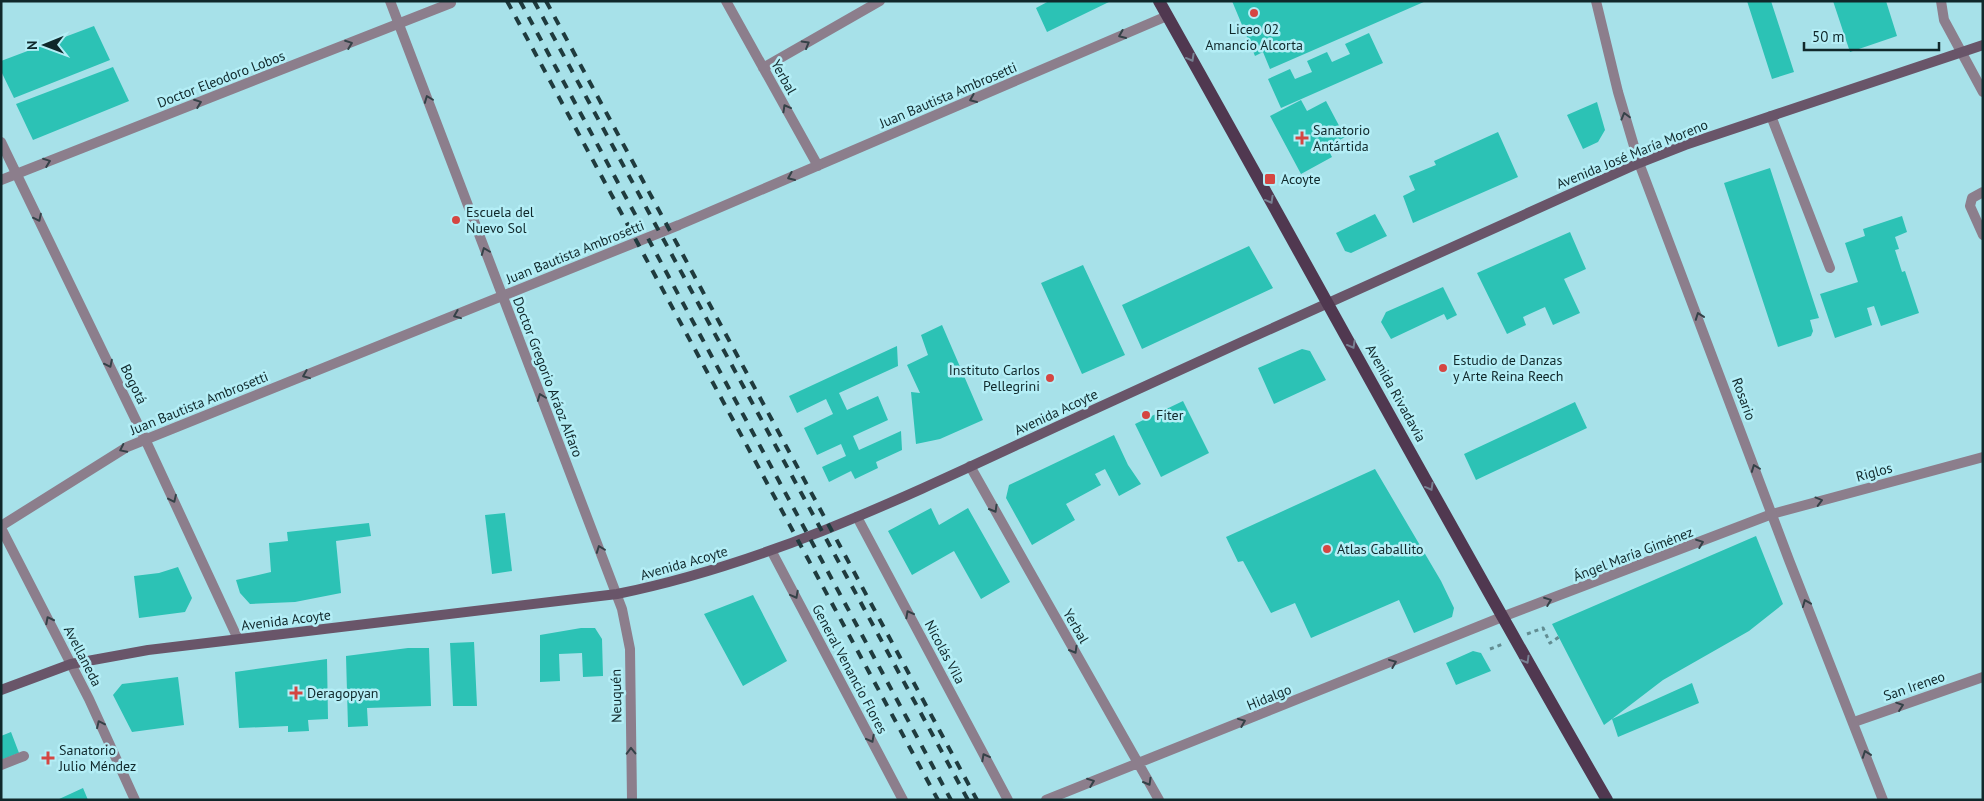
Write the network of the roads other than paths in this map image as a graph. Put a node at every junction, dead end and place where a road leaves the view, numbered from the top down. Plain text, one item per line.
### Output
1 (390, 1) edge
2 (726, 1) edge
3 (880, 1) edge
4 (1159, 1) edge
5 (1596, 1) edge
6 (1941, 1) edge
7 (451, 3) dead end
8 (1167, 16) junction
9 (399, 24) junction
10 (1983, 45) edge
11 (1961, 53) junction
12 (764, 68) junction
13 (1983, 92) edge
14 (1771, 116) junction
15 (1, 142) edge
16 (1640, 163) junction
17 (818, 166) junction
18 (17, 174) junction
19 (1, 180) edge
20 (1983, 192) edge
21 (1983, 235) edge
22 (1830, 268) dead end
23 (502, 297) junction
24 (1328, 302) junction
25 (145, 439) junction
26 (1983, 457) edge
27 (970, 466) junction
28 (1772, 514) junction
29 (857, 517) junction
30 (1, 527) edge
31 (777, 550) junction
32 (617, 594) junction
33 (1502, 618) junction
34 (238, 639) junction
35 (71, 664) junction
36 (1983, 677) edge
37 (1, 690) edge
38 (1854, 722) junction
39 (24, 756) dead end
40 (1138, 764) junction
41 (1, 765) edge
42 (136, 800) edge
43 (632, 800) edge
44 (903, 800) edge
45 (1008, 800) edge
46 (1046, 800) edge
47 (1159, 800) edge
48 (1607, 800) edge
49 (1883, 800) edge

1 - 9 street, Doctor Gregorio Aráoz Alfaro
2 - 12 street, Yerbal
12 -> 3 street
4 - 8 main road, Avenida Rivadavia
16 -> 5 street, Rosario
6 - 11 street
7 - 9 street, Doctor Eleodoro Lobos
8 -> 17 street, Juan Bautista Ambrosetti
8 -> 24 main road, Avenida Rivadavia
18 -> 9 street, Doctor Eleodoro Lobos
23 -> 9 street, Doctor Gregorio Aráoz Alfaro
10 - 11 main road, Avenida José María Moreno
11 - 13 street
11 - 14 main road, Avenida José María Moreno
17 -> 12 street, Yerbal
14 - 16 main road, Avenida José María Moreno
14 - 22 street
15 - 18 street, Bogotá
16 - 24 main road, Avenida José María Moreno
28 -> 16 street, Rosario
17 -> 23 street, Juan Bautista Ambrosetti
18 - 19 street, Doctor Eleodoro Lobos
18 -> 25 street, Bogotá
20 - 21 street
23 -> 25 street, Juan Bautista Ambrosetti
32 -> 23 street, Doctor Gregorio Aráoz Alfaro
24 - 27 main road, Avenida Acoyte
24 -> 33 main road, Avenida Rivadavia
25 -> 30 street, Juan Bautista Ambrosetti
25 -> 34 street, Bogotá
28 -> 26 street, Riglos
27 - 29 main road, Avenida Acoyte
27 -> 40 street, Yerbal
33 -> 28 street, Ángel María Giménez
38 -> 28 street, Rosario
29 - 31 main road, Avenida Acoyte
45 -> 29 street, Nicolás Vila
35 -> 30 street, Avellaneda
31 - 32 main road, Avenida Acoyte
31 -> 44 street, General Venancio Flores
32 - 34 main road, Avenida Acoyte
43 -> 32 street, Neuquén
40 -> 33 street, Hidalgo
33 -> 48 main road, Avenida Rivadavia
34 - 35 main road, Avenida Acoyte
35 - 37 main road, Avenida Acoyte
42 -> 35 street, Avellaneda
38 -> 36 street, San Ireneo
49 -> 38 street, Rosario
39 - 41 street
46 -> 40 street, Hidalgo
40 -> 47 street, Yerbal

